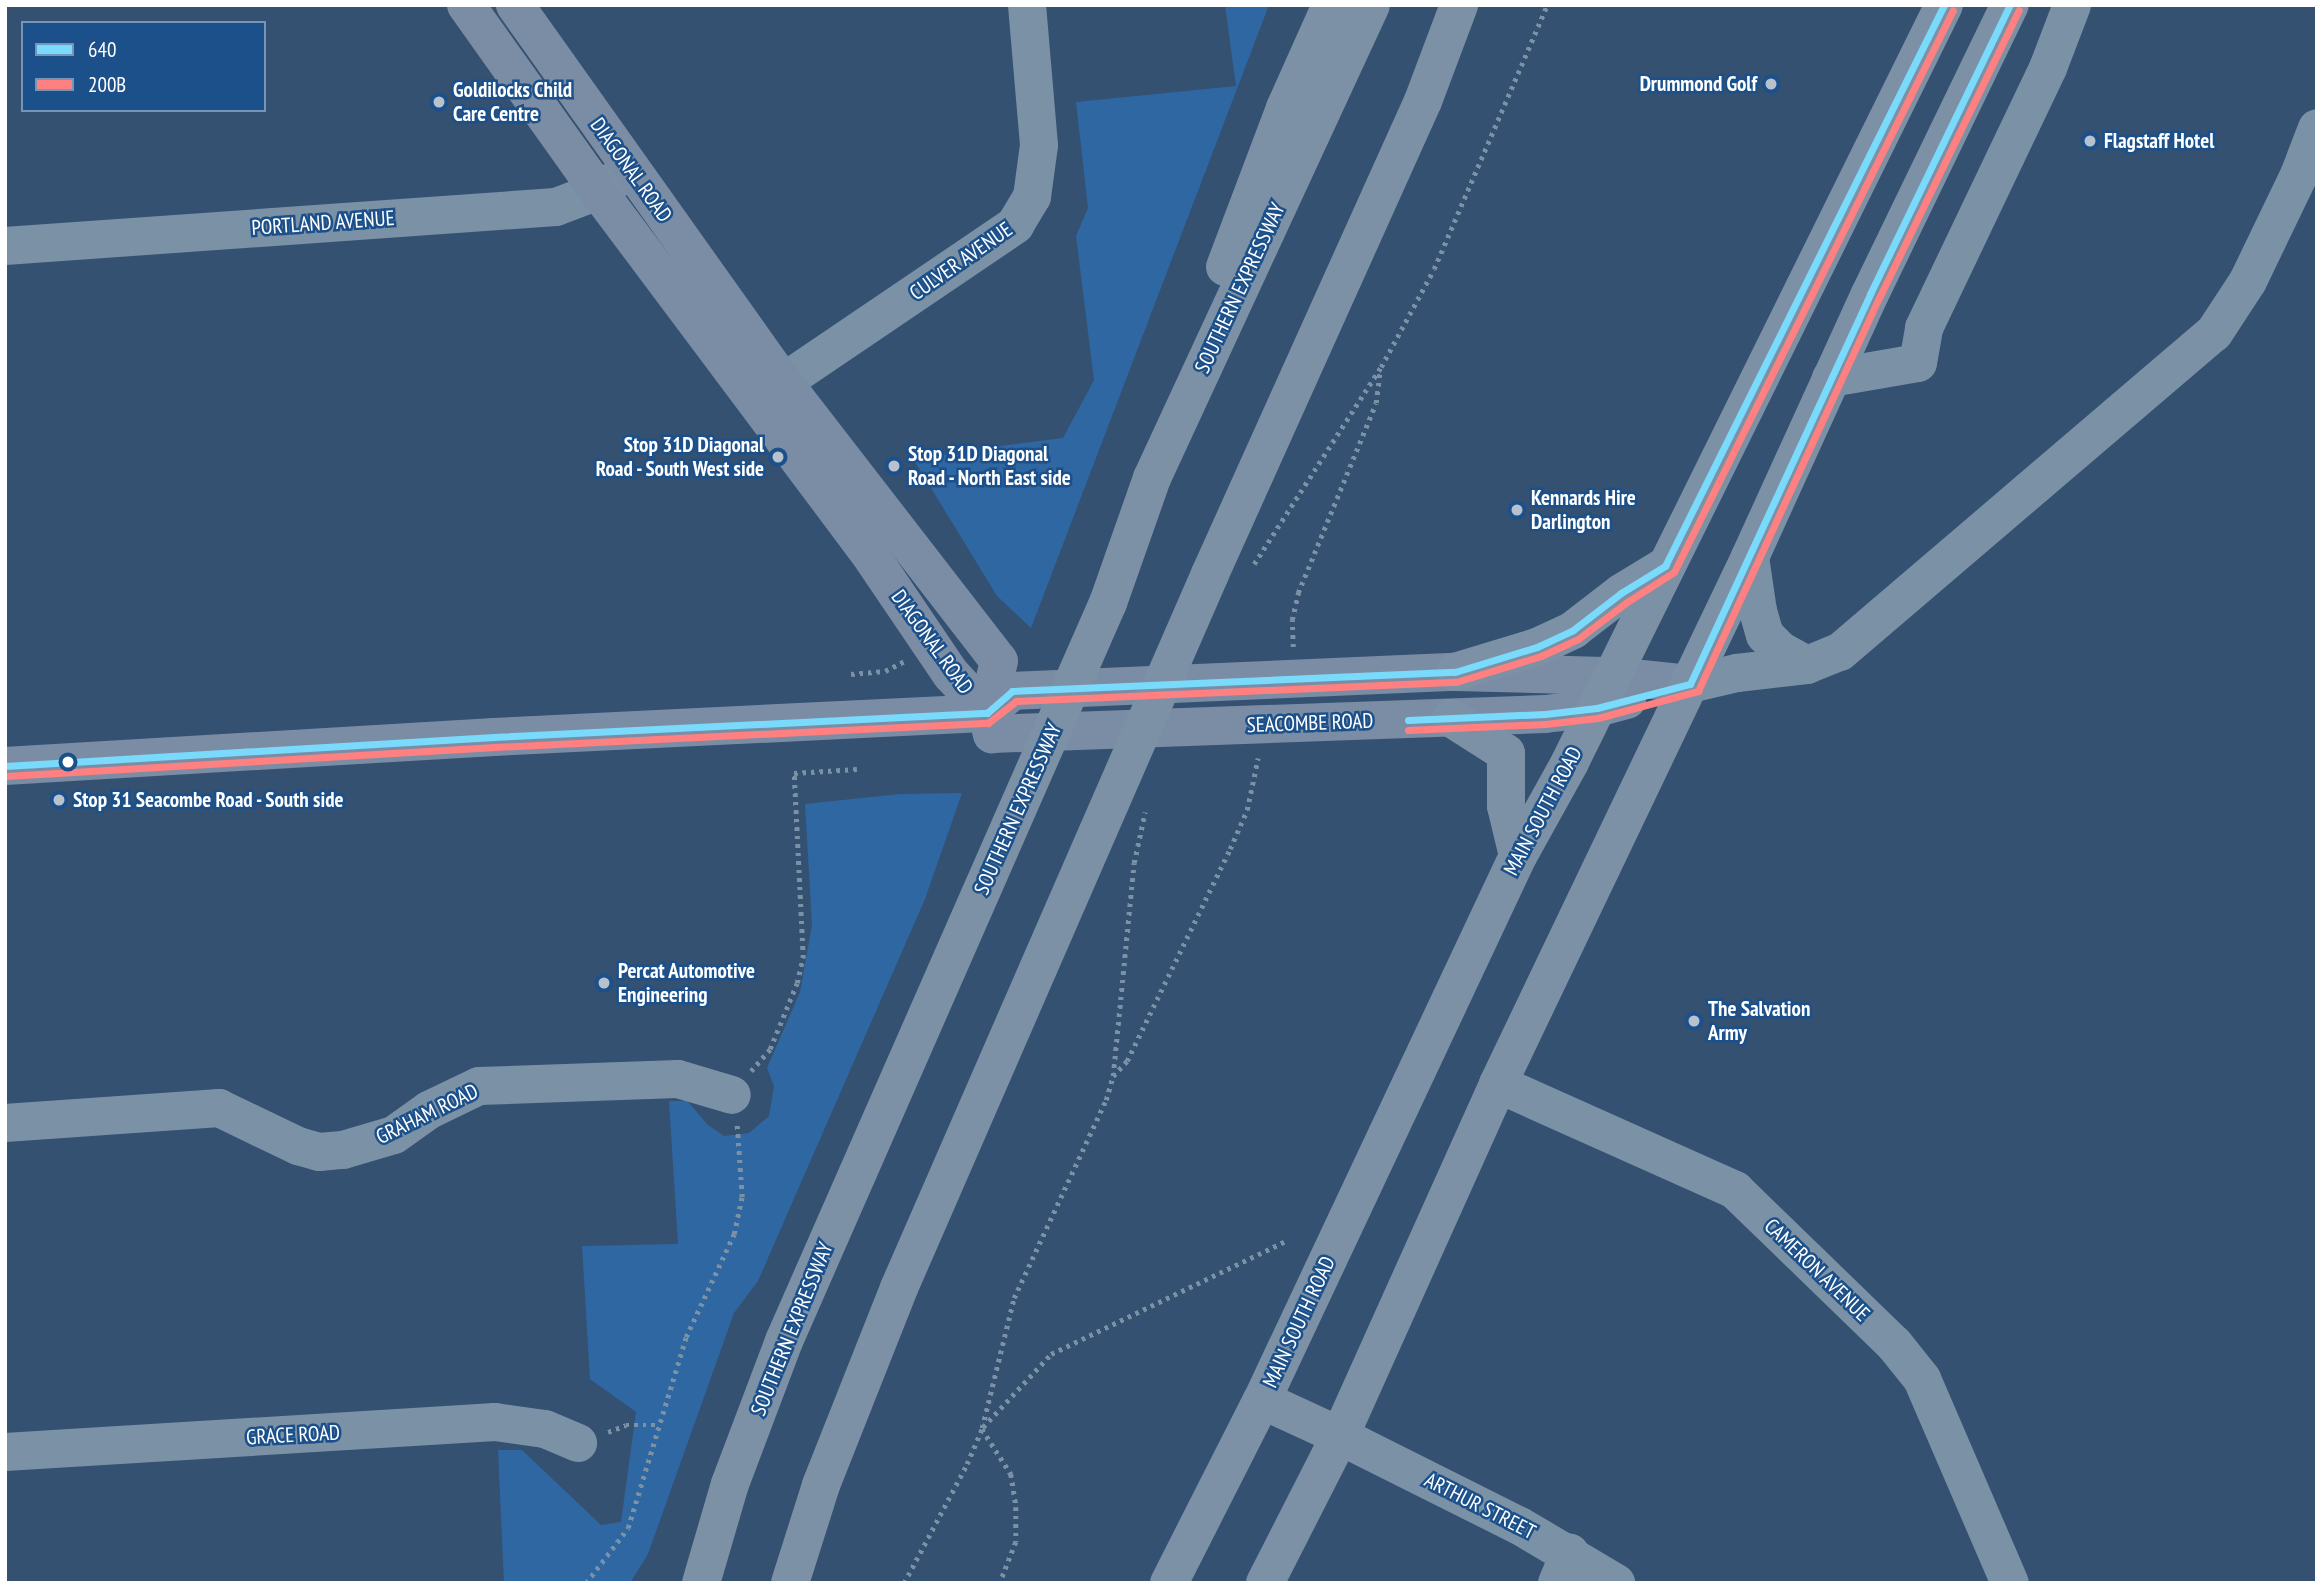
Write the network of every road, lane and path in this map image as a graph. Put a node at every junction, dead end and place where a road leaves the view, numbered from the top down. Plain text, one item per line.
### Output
1 (466, 5) edge
2 (515, 5) edge
3 (1027, 5) edge
4 (1331, 5) edge
5 (1371, 5) edge
6 (1459, 5) edge
7 (1475, 5) edge
8 (1944, 5) edge
9 (2010, 5) edge
10 (2072, 5) edge
11 (1423, 101) junction
12 (2317, 128) edge
13 (631, 170) junction
14 (598, 191) junction
15 (5, 246) edge
16 (1381, 367) dead end
17 (1831, 378) junction
18 (770, 392) junction
19 (1152, 478) junction
20 (1749, 557) junction
21 (1665, 566) junction
22 (1807, 665) junction
23 (1455, 672) junction
24 (1293, 680) junction
25 (1690, 684) junction
26 (1605, 692) junction
27 (997, 712) junction
28 (1451, 718) junction
29 (1258, 725) junction
30 (5, 766) edge
31 (858, 769) dead end
32 (1518, 856) junction
33 (1112, 1076) dead end
34 (1498, 1084) junction
35 (732, 1095) junction
36 (5, 1124) edge
37 (1286, 1241) dead end
38 (1262, 1400) junction
39 (658, 1425) junction
40 (982, 1428) junction
41 (1340, 1436) junction
42 (578, 1443) joint
43 (5, 1451) edge
44 (1563, 1568) edge
45 (586, 1583) edge
46 (701, 1583) edge
47 (790, 1583) edge
48 (904, 1583) edge
49 (1000, 1583) edge
50 (1168, 1583) edge
51 (1265, 1583) edge
52 (1616, 1583) edge
53 (2010, 1583) edge

1 - 14 main road, DIAGONAL ROAD
2 - 13 main road, DIAGONAL ROAD
3 - 18 street, CULVER AVENUE
4 - 19 highway
5 - 19 highway, SOUTHERN EXPRESSWAY
6 - 11 highway
7 - 11 highway
8 - 21 highway, MAIN SOUTH ROAD
9 - 17 highway
10 - 17 street
11 - 47 highway
12 - 22 street
13 - 14 street, PORTLAND AVENUE
13 - 18 main road, DIAGONAL ROAD
14 - 15 street, PORTLAND AVENUE
14 - 18 main road, DIAGONAL ROAD
16 - 24 path
17 - 20 highway
18 - 27 main road, DIAGONAL ROAD
19 - 46 highway, SOUTHERN EXPRESSWAY
20 - 22 street
20 - 25 highway
21 - 23 highway
21 - 26 highway, MAIN SOUTH ROAD
22 - 25 street
23 - 24 main road, SEACOMBE ROAD
23 - 26 main road, SEACOMBE ROAD
24 - 27 main road, SEACOMBE ROAD
25 - 26 main road, SEACOMBE ROAD
25 - 34 highway
26 - 28 main road, SEACOMBE ROAD
26 - 32 highway, MAIN SOUTH ROAD
27 - 29 main road, SEACOMBE ROAD
27 - 30 main road, SEACOMBE ROAD
28 - 29 main road, SEACOMBE ROAD
28 - 32 highway
29 - 33 path
31 - 35 path
32 - 38 highway, MAIN SOUTH ROAD
34 - 41 highway
34 - 53 street, CAMERON AVENUE
35 - 36 street, GRAHAM ROAD
35 - 39 path
37 - 40 path
38 - 41 highway
38 - 50 highway, MAIN SOUTH ROAD
39 - 42 path
39 - 45 path
40 - 48 path
40 - 49 path
41 - 44 street, ARTHUR STREET
41 - 51 highway
42 - 43 street, GRACE ROAD
44 - 52 street, ARTHUR STREET

